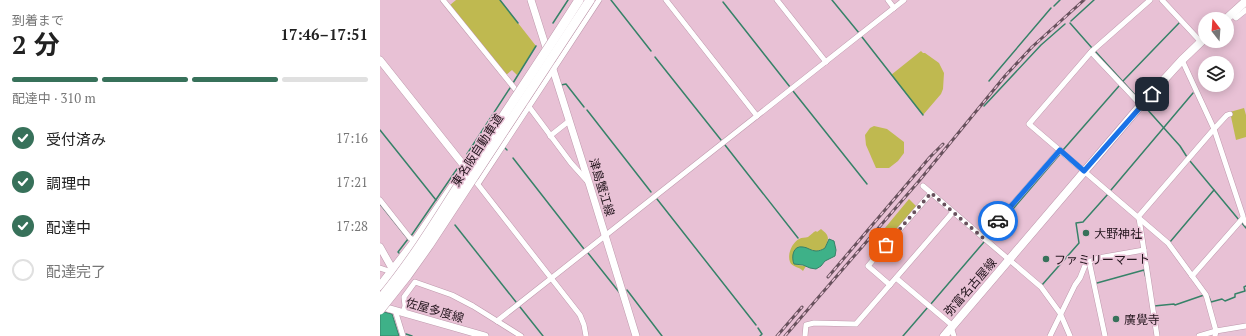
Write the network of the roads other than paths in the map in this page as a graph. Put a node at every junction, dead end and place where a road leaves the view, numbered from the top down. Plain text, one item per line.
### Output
1 (443, 0) edge
2 (531, 0) edge
3 (574, 0) edge
4 (579, 0) edge
5 (590, 0) edge
6 (599, 0) edge
7 (666, 0) edge
8 (777, 0) edge
9 (888, 0) edge
10 (904, 0) edge
11 (1150, 0) edge
12 (1162, 0) edge
13 (1246, 1) edge
14 (894, 8) junction
15 (1246, 10) edge
16 (1234, 12) edge
17 (1234, 17) edge
18 (1198, 35) edge
19 (1198, 45) edge
20 (546, 46) junction
21 (1091, 52) junction
22 (380, 60) edge
23 (1182, 60) junction
24 (826, 62) junction
25 (553, 70) junction
26 (516, 91) junction
27 (1142, 105) junction
28 (529, 107) junction
29 (1230, 114) dead end
30 (757, 116) junction
31 (569, 121) junction
32 (1214, 129) junction
33 (550, 136) junction
34 (1060, 150) junction
35 (465, 167) junction
36 (1084, 171) junction
37 (589, 183) junction
38 (478, 184) junction
39 (923, 186) dead end
40 (931, 193) junction
41 (380, 200) edge
42 (953, 212) junction
43 (1139, 218) junction
44 (1244, 221) edge
45 (605, 236) junction
46 (983, 238) junction
47 (415, 241) junction
48 (380, 248) edge
49 (1144, 250) junction
50 (432, 254) dead end
51 (1009, 260) junction
52 (1089, 261) junction
53 (380, 268) edge
54 (392, 271) junction
55 (1192, 276) junction
56 (550, 277) junction
57 (896, 278) junction
58 (890, 285) junction
59 (380, 286) edge
60 (380, 299) edge
61 (380, 306) edge
62 (380, 310) edge
63 (395, 310) junction
64 (403, 312) junction
65 (1060, 313) junction
66 (497, 321) junction
67 (952, 326) junction
68 (1246, 326) edge
69 (1216, 333) edge
70 (403, 336) edge
71 (485, 336) edge
72 (520, 336) edge
73 (586, 336) edge
74 (636, 336) edge
75 (805, 336) edge
76 (944, 336) edge
77 (954, 336) edge
78 (1050, 336) edge
79 (1070, 336) edge
80 (1105, 336) edge
81 (1157, 336) edge
82 (1199, 336) edge

1 - 26 street
2 - 20 main road, 津島蟹江線
3 - 20 main road
4 - 60 highway, 東名阪自動車道, bridge
5 - 62 highway, 東名阪自動車道, bridge
6 - 25 street
7 - 30 street
8 - 24 street
9 - 14 street
10 - 14 street
11 - 21 street
12 - 18 street
13 - 16 main road
14 - 24 street
15 - 17 street
19 - 23 main road, 弥富名古屋線
20 - 25 main road, 津島蟹江線
20 - 26 main road
21 - 27 street
21 - 34 street
22 - 35 main road
23 - 27 main road, 弥富名古屋線
23 - 32 street
24 - 30 street
25 - 28 street
25 - 31 main road, 津島蟹江線
26 - 28 street
26 - 35 main road
27 - 36 main road, 弥富名古屋線
28 - 33 street
28 - 38 street
29 - 32 street
30 - 45 street
31 - 33 street
31 - 37 main road, 津島蟹江線
32 - 43 street
32 - 44 street
33 - 37 street
34 - 36 street
34 - 46 street
35 - 38 street
35 - 47 main road
36 - 43 street
36 - 51 main road, 弥富名古屋線
37 - 45 main road, 津島蟹江線
38 - 56 street
39 - 40 street
40 - 42 street
40 - 58 street
41 - 47 street
42 - 46 street
42 - 57 street
43 - 49 street
43 - 55 street
44 - 55 street
45 - 56 street
45 - 74 main road, 津島蟹江線
46 - 51 street
47 - 50 street
47 - 54 main road
48 - 54 main road
49 - 52 street
49 - 81 street
51 - 65 street
51 - 67 main road, 弥富名古屋線
52 - 65 street
52 - 80 street
53 - 54 street
54 - 59 main road
55 - 69 street
56 - 66 street
56 - 73 street
57 - 58 street
57 - 67 street
58 - 75 street
61 - 63 main road, 佐屋多度線
63 - 64 main road, 佐屋多度線
63 - 70 street
64 - 66 street
64 - 71 main road, 佐屋多度線
65 - 78 street
65 - 79 street
66 - 72 street
67 - 76 main road, 弥富名古屋線
67 - 77 street
68 - 69 street
69 - 82 street

